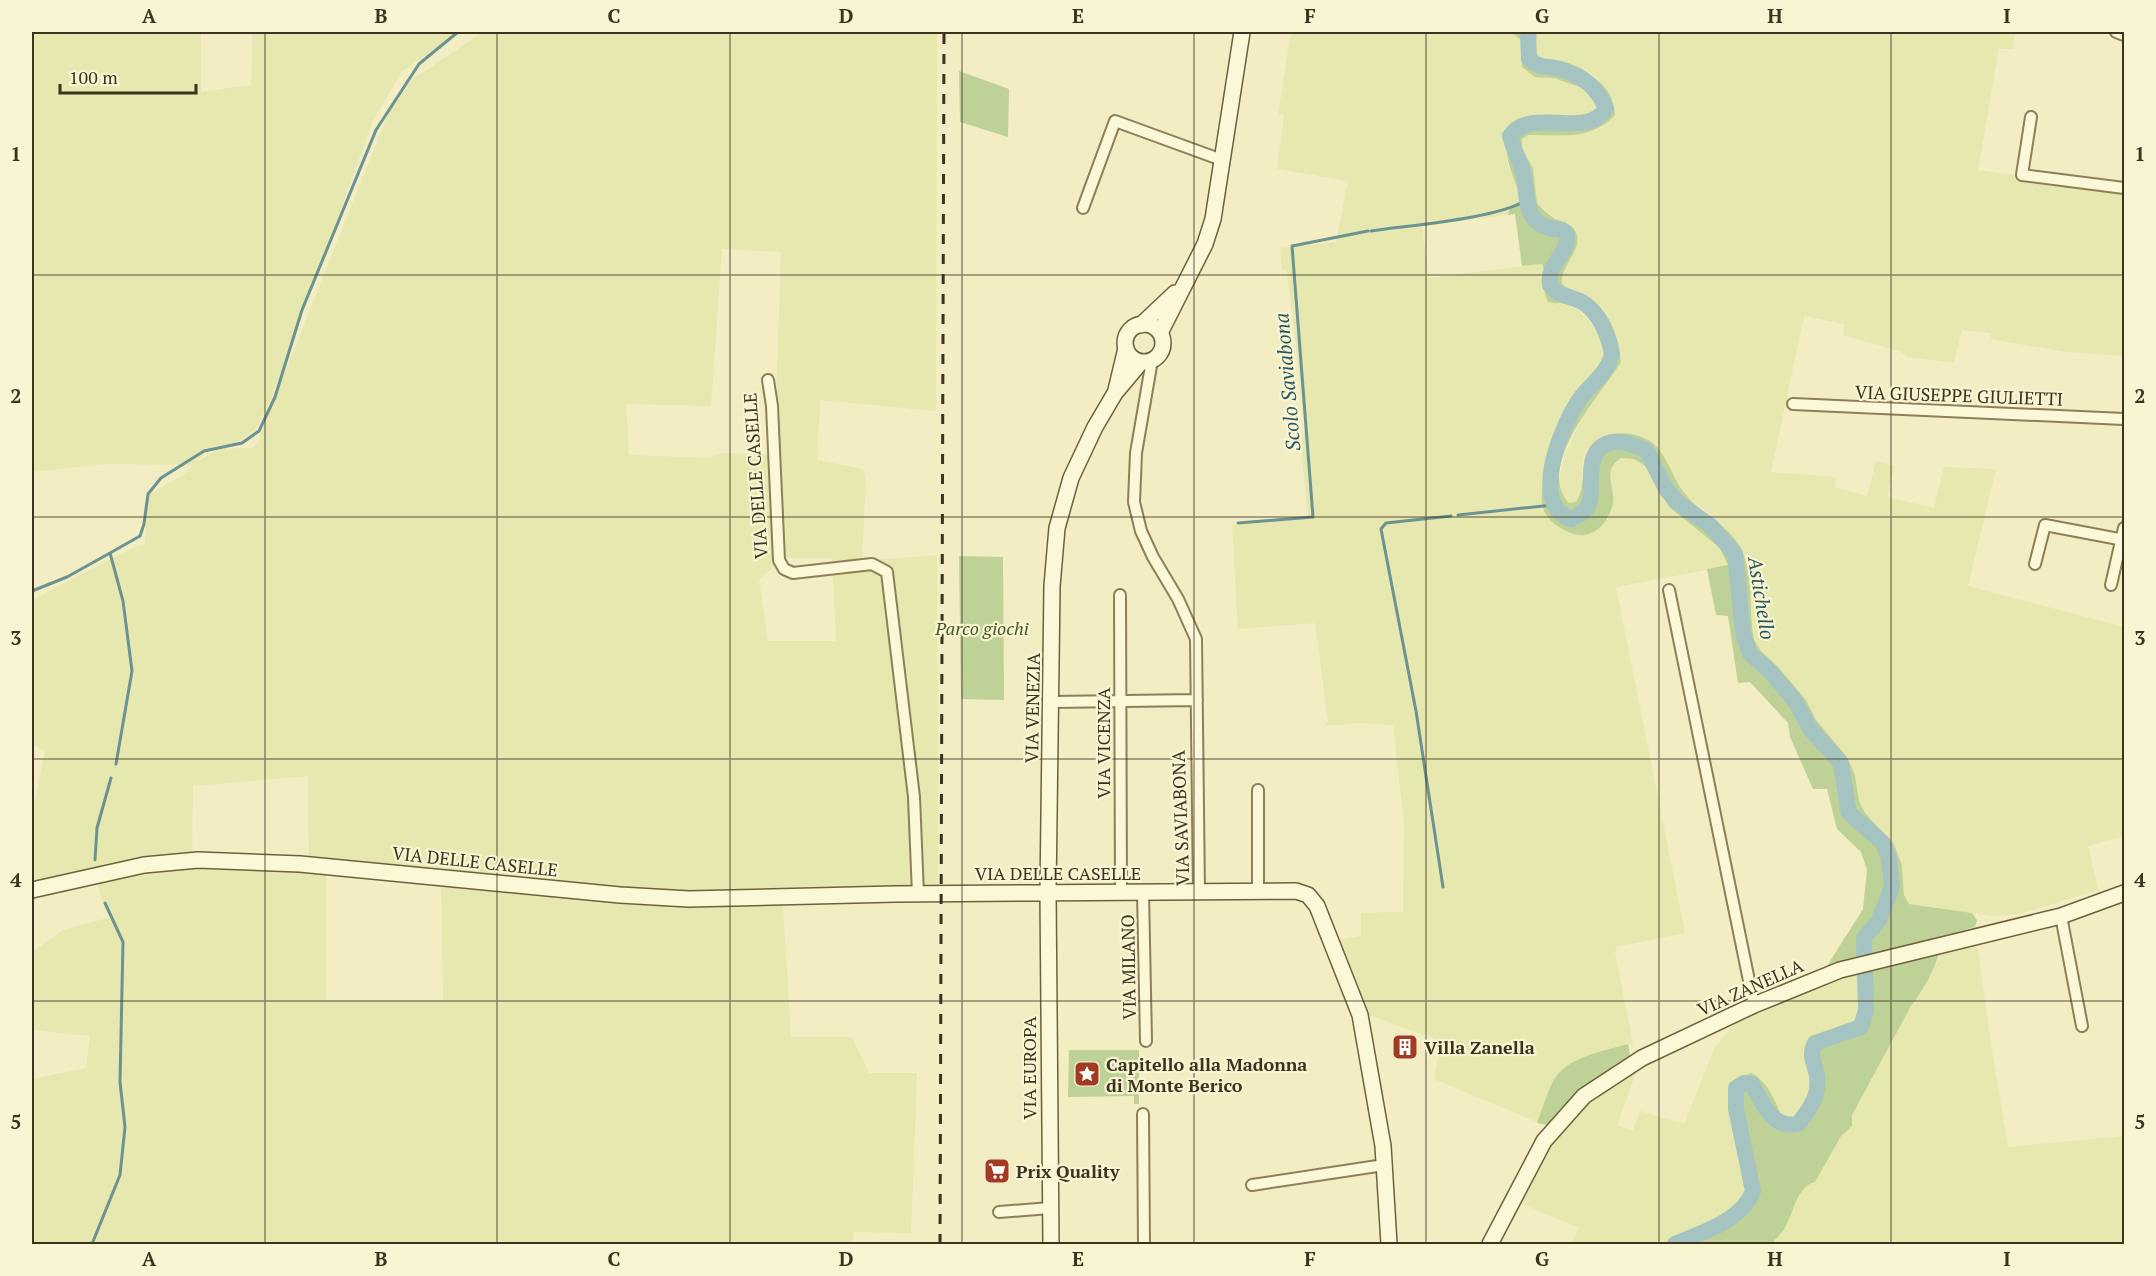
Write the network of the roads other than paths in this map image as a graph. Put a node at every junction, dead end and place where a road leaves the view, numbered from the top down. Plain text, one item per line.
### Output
1 (1242, 32) edge
2 (2116, 32) edge
3 (2124, 35) edge
4 (2031, 117) dead end
5 (1222, 160) junction
6 (2124, 188) edge
7 (1083, 208) dead end
8 (1184, 285) junction
9 (1141, 325) junction
10 (1160, 333) junction
11 (1126, 348) junction
12 (1147, 361) junction
13 (768, 380) dead end
14 (1115, 393) junction
15 (1793, 404) dead end
16 (2124, 419) edge
17 (2124, 536) edge
18 (2035, 564) dead end
19 (2111, 585) dead end
20 (1669, 590) dead end
21 (1120, 595) dead end
22 (1120, 700) junction
23 (1197, 700) junction
24 (1052, 702) junction
25 (1258, 790) dead end
26 (32, 890) edge
27 (1048, 892) junction
28 (1121, 892) junction
29 (1143, 892) junction
30 (1198, 892) junction
31 (1258, 892) junction
32 (2124, 893) edge
33 (918, 894) junction
34 (2061, 916) junction
35 (1754, 1005) junction
36 (2082, 1026) dead end
37 (1146, 1041) dead end
38 (1143, 1114) dead end
39 (1384, 1165) junction
40 (1252, 1185) dead end
41 (1050, 1208) junction
42 (999, 1212) dead end
43 (1051, 1245) edge
44 (1144, 1245) edge
45 (1389, 1245) edge
46 (1490, 1245) edge

1 - 5 street
2 - 3 street
4 - 6 street
5 - 7 street
5 - 8 street
8 - 9 street
8 - 10 street, VIA SAVIABONA
9 - 10 street
9 - 11 street
10 - 12 street, VIA SAVIABONA
11 - 12 street
11 - 14 street, VIA VENEZIA
12 - 14 street, VIA VENEZIA
12 - 23 street, VIA SAVIABONA
13 - 33 street, VIA DELLE CASELLE
14 - 24 street, VIA VENEZIA
15 - 16 street, VIA GIUSEPPE GIULIETTI
17 - 18 street
17 - 19 street
20 - 35 street
21 - 22 street, VIA VICENZA
22 - 23 street
22 - 24 street
22 - 28 street, VIA VICENZA
23 - 30 street, VIA SAVIABONA
24 - 27 street, VIA VENEZIA
25 - 31 street
26 - 33 street, VIA DELLE CASELLE
27 - 28 street, VIA DELLE CASELLE
27 - 33 street, VIA DELLE CASELLE
27 - 41 street, VIA EUROPA
28 - 29 street, VIA DELLE CASELLE
29 - 30 street, VIA DELLE CASELLE
29 - 37 street, VIA MILANO
30 - 31 street, VIA SAVIABONA
31 - 39 street, VIA SAVIABONA
32 - 34 street, VIA ZANELLA
34 - 35 street, VIA ZANELLA
34 - 36 street
35 - 46 street, VIA ZANELLA
38 - 44 street
39 - 40 street
39 - 45 street, VIA SAVIABONA
41 - 42 street
41 - 43 street, VIA EUROPA

